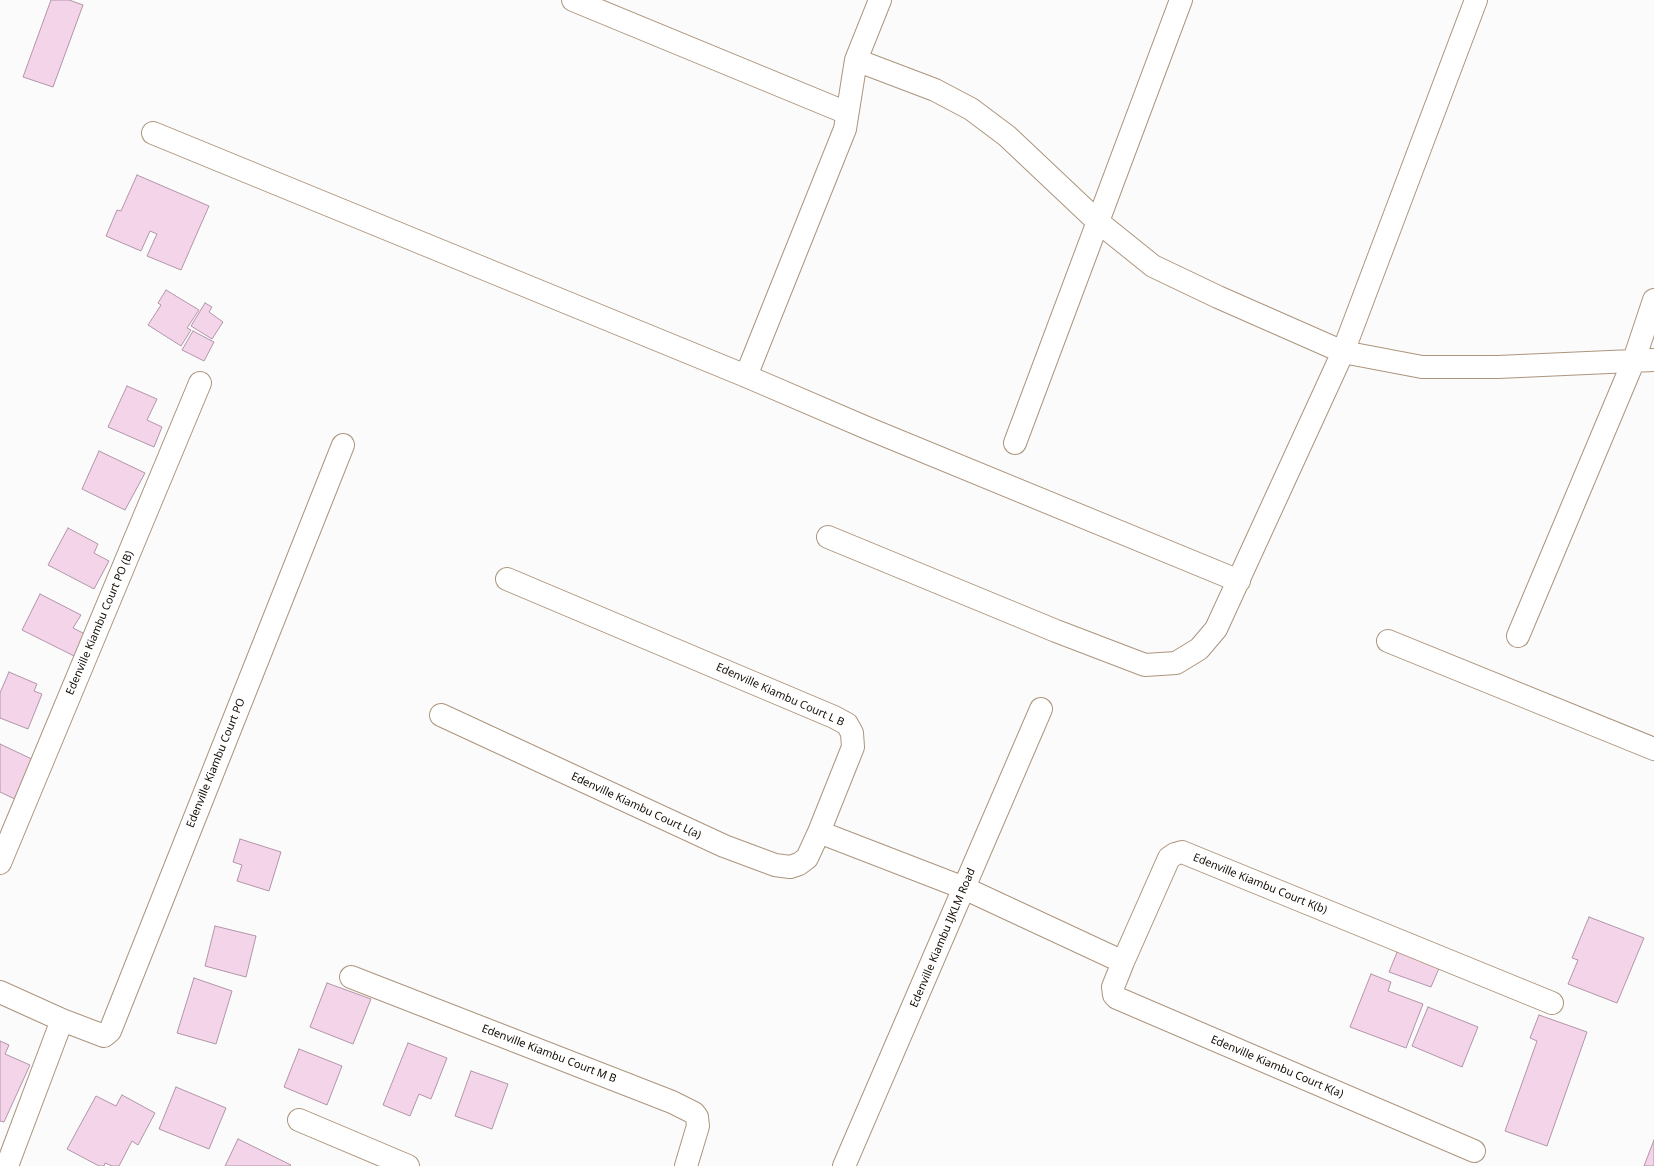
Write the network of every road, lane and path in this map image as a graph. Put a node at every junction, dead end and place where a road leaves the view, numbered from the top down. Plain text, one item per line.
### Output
1 (573, 0) edge
2 (880, 0) edge
3 (1181, 0) edge
4 (1476, 0) edge
5 (856, 60) junction
6 (847, 113) junction
7 (153, 133) dead end
8 (1097, 221) junction
9 (1654, 300) edge
10 (1343, 352) junction
11 (1644, 360) edge
12 (746, 376) junction
13 (200, 383) dead end
14 (1015, 443) dead end
15 (342, 445) dead end
16 (828, 537) dead end
17 (507, 579) dead end
18 (1239, 581) junction
19 (1518, 636) dead end
20 (1388, 641) dead end
21 (1041, 709) dead end
22 (441, 715) dead end
23 (1654, 750) edge
24 (819, 832) junction
25 (0, 863) edge
26 (964, 888) junction
27 (1123, 962) junction
28 (351, 977) dead end
29 (0, 992) edge
30 (1552, 1003) dead end
31 (62, 1020) junction
32 (299, 1120) dead end
33 (1474, 1151) dead end
34 (7, 1166) edge
35 (408, 1166) edge
36 (686, 1166) edge
37 (844, 1166) edge

1 - 6 street
2 - 5 street
3 - 8 street
4 - 10 street
5 - 6 street
5 - 8 street
6 - 12 street
7 - 12 street
8 - 10 street
8 - 14 street
9 - 11 street
10 - 11 street
10 - 18 street
11 - 19 street
12 - 18 street
13 - 25 street, Edenville Kiambu Court PO (B)
15 - 31 street, Edenville Kiambu Court PO
16 - 18 street
17 - 24 street, Edenville Kiambu Court L B
20 - 23 street
21 - 26 street, Edenville Kiambu IJKLM Road
22 - 24 street, Edenville Kiambu Court L(a)
24 - 26 street
26 - 27 street
26 - 37 street, Edenville Kiambu IJKLM Road
27 - 30 street, Edenville Kiambu Court K(b)
27 - 33 street, Edenville Kiambu Court K(a)
28 - 36 street, Edenville Kiambu Court M B
29 - 31 street
31 - 34 street
32 - 35 street

